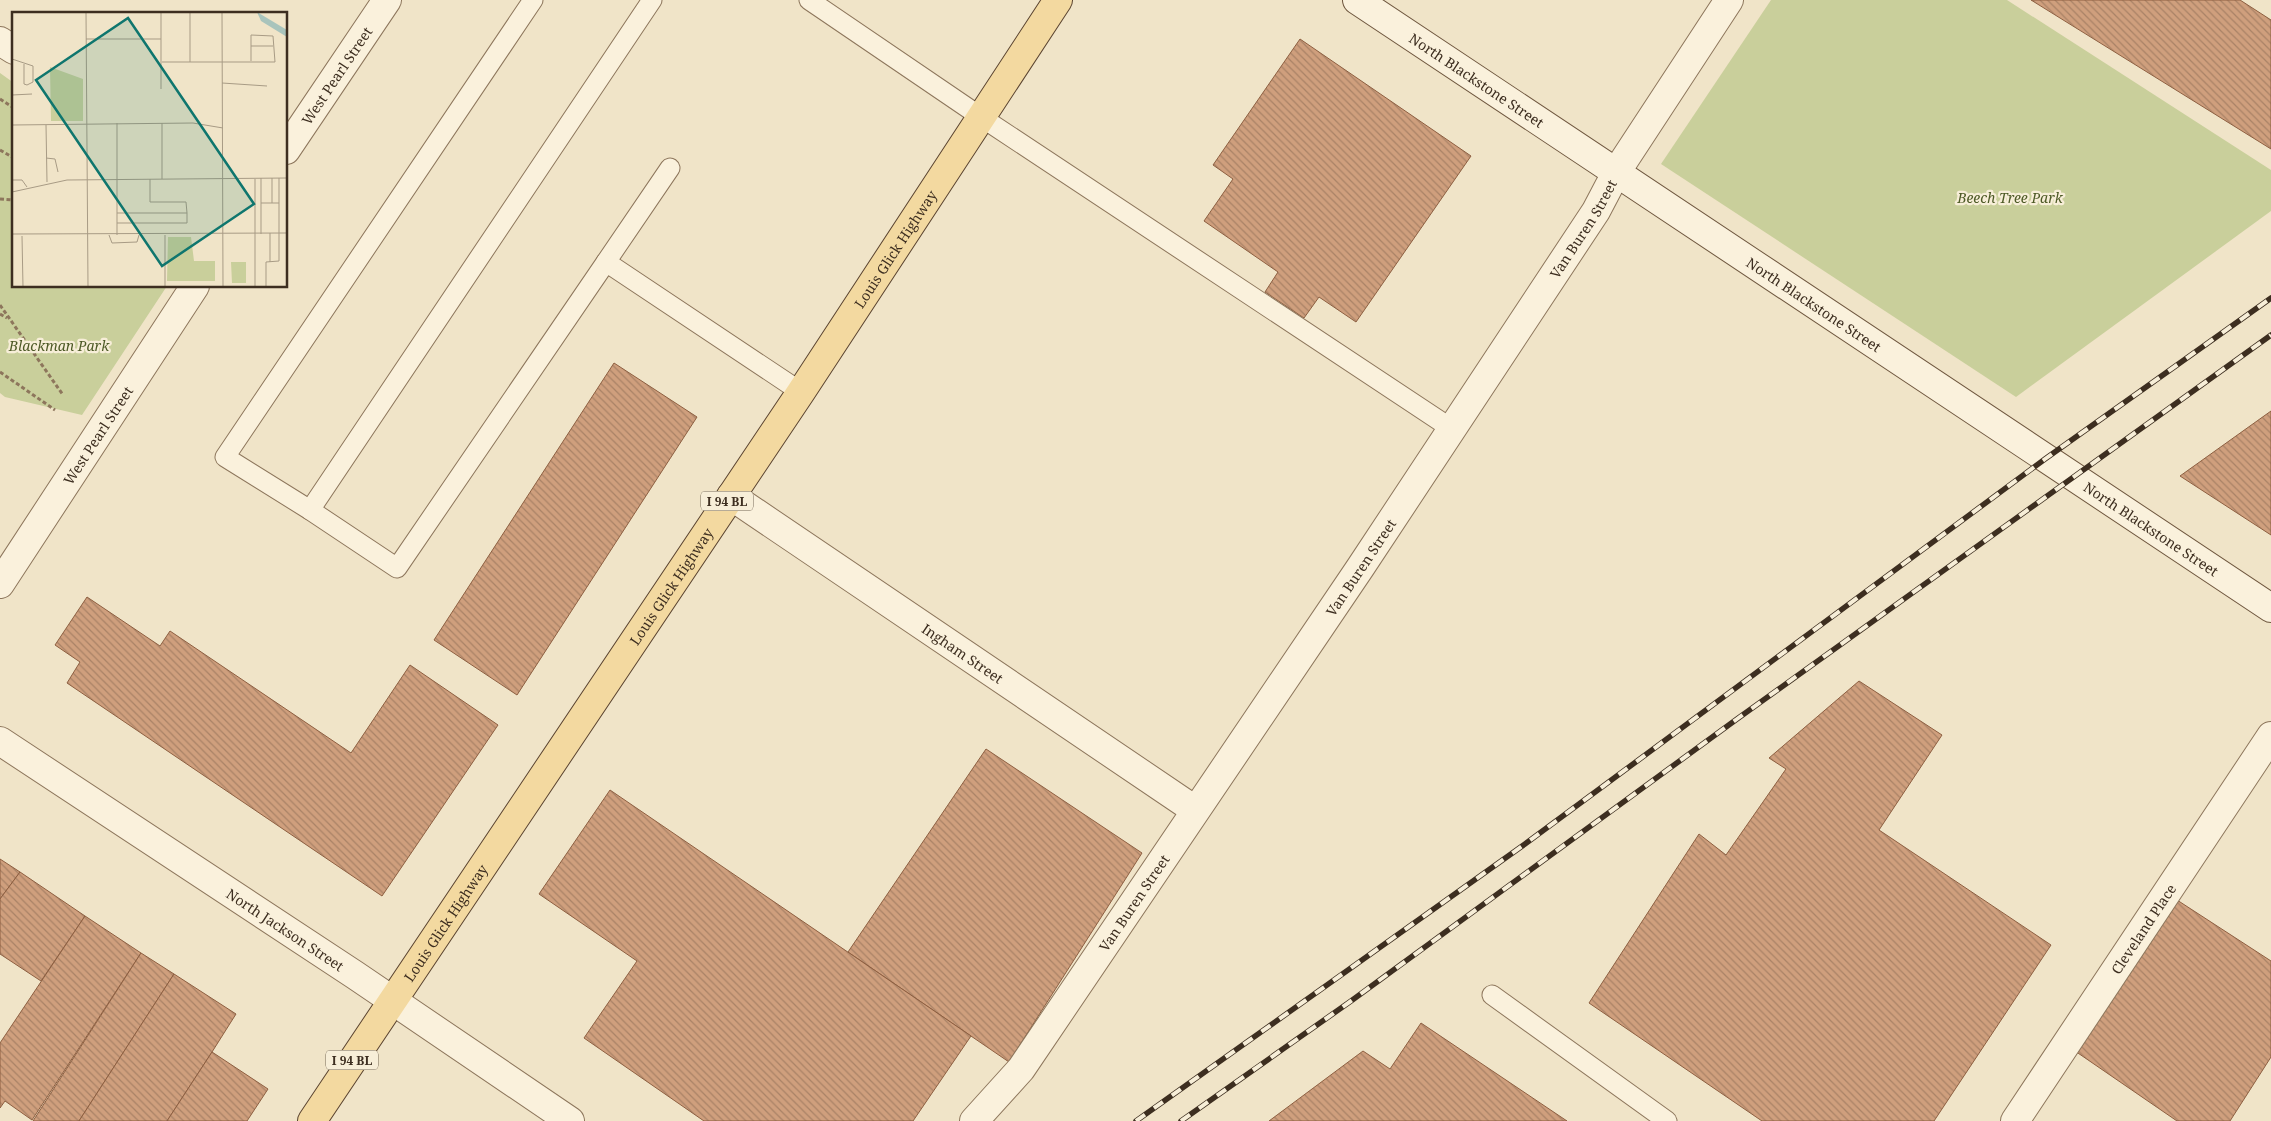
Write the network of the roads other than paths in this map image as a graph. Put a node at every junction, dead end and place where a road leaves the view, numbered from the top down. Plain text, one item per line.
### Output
1 (386, 0) edge
2 (533, 0) edge
3 (652, 0) edge
4 (809, 0) edge
5 (1058, 0) edge
6 (1357, 0) edge
7 (1729, 0) edge
8 (0, 41) edge
9 (12, 49) edge
10 (981, 117) junction
11 (288, 147) edge
12 (670, 168) dead end
13 (1617, 171) junction
14 (606, 262) junction
15 (194, 288) edge
16 (801, 392) junction
17 (1452, 429) junction
18 (731, 496) junction
19 (310, 510) junction
20 (0, 584) edge
21 (2271, 608) edge
22 (2271, 736) edge
23 (0, 742) edge
24 (1195, 810) junction
25 (1492, 995) dead end
26 (394, 1001) junction
27 (312, 1121) edge
28 (570, 1121) edge
29 (974, 1121) edge
30 (1667, 1121) edge
31 (2016, 1121) edge

1 - 11 street, West Pearl Street
2 - 19 lane
3 - 19 lane
4 - 10 lane
5 - 10 main road, Louis Glick Highway / I 94 BL
6 - 13 street, North Blackstone Street
7 - 13 street, Van Buren Street
8 - 9 street
10 - 16 main road, Louis Glick Highway / I 94 BL
10 - 17 lane
12 - 14 lane
13 - 17 street, Van Buren Street
13 - 21 street, North Blackstone Street
14 - 16 lane
14 - 19 lane
15 - 20 street, West Pearl Street
16 - 18 main road, Louis Glick Highway / I 94 BL
17 - 24 street, Van Buren Street
18 - 24 street, Ingham Street
18 - 26 main road, Louis Glick Highway / I 94 BL
22 - 31 street, Cleveland Place
23 - 26 street, North Jackson Street
24 - 29 street, Van Buren Street
25 - 30 lane
26 - 27 main road, Louis Glick Highway / I 94 BL
26 - 28 street, North Jackson Street

